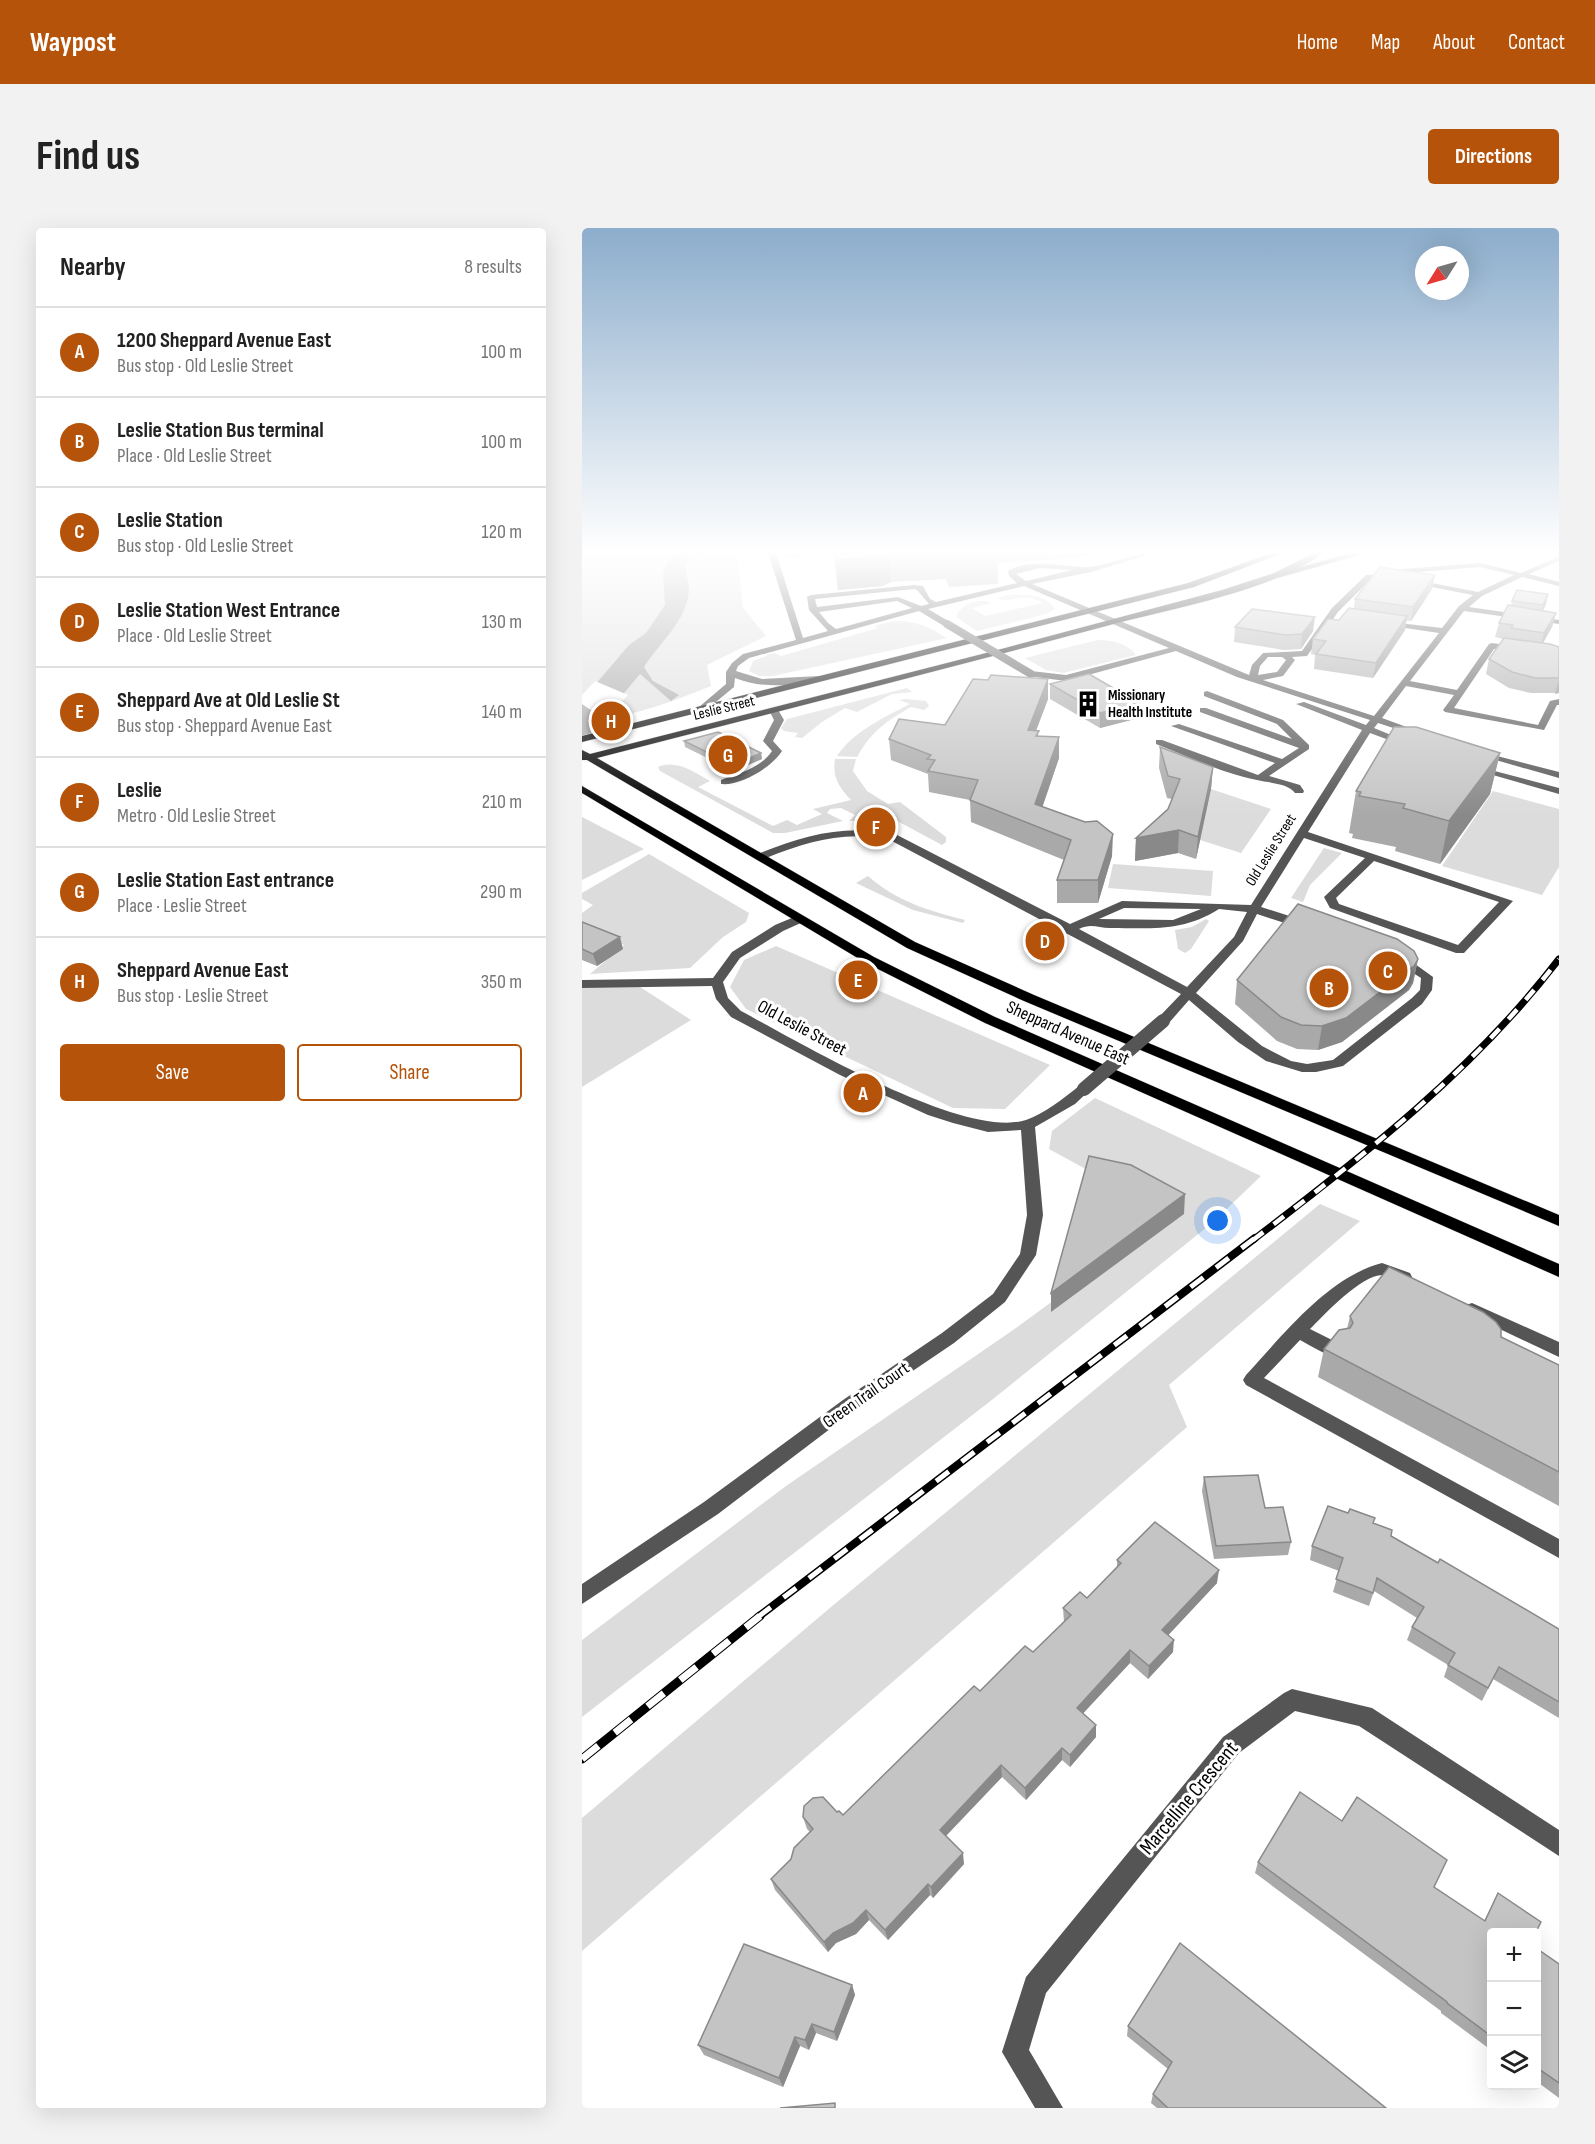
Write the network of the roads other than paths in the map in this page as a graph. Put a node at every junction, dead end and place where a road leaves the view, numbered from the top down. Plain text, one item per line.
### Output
1 (798, 641) edge
2 (972, 641) edge
3 (975, 641) edge
4 (1041, 641) edge
5 (1156, 641) edge
6 (1314, 641) edge
7 (1437, 641) edge
8 (1175, 649) junction
9 (1284, 654) junction
10 (1559, 656) edge
11 (730, 672) junction
12 (819, 679) junction
13 (1257, 681) junction
14 (1404, 683) junction
15 (1460, 693) junction
16 (1207, 694) dead end
17 (1559, 702) edge
18 (702, 709) junction
19 (774, 710) junction
20 (1203, 710) dead end
21 (1376, 720) junction
22 (1176, 726) dead end
23 (1367, 730) junction
24 (1430, 737) edge
25 (582, 739) edge
26 (1159, 742) dead end
27 (1306, 747) junction
28 (1420, 748) edge
29 (1473, 750) edge
30 (584, 756) edge
31 (1462, 762) edge
32 (1285, 763) junction
33 (1559, 775) edge
34 (1265, 779) junction
35 (725, 782) dead end
36 (582, 789) edge
37 (1559, 791) edge
38 (1323, 798) junction
39 (1301, 833) junction
40 (762, 856) junction
41 (1372, 857) junction
42 (1220, 906) junction
43 (1254, 909) junction
44 (799, 919) junction
45 (1087, 920) junction
46 (1070, 929) junction
47 (1321, 931) edge
48 (1386, 954) edge
49 (717, 982) junction
50 (582, 984) edge
51 (1189, 993) junction
52 (1028, 1125) junction
53 (1559, 1221) edge
54 (1559, 1271) edge
55 (1418, 1283) edge
56 (1461, 1304) edge
57 (1298, 1331) junction
58 (1336, 1350) edge
59 (1559, 1350) edge
60 (1559, 1550) edge
61 (582, 1595) edge
62 (1559, 1844) edge
63 (1050, 2108) edge

1 - 11 street
2 - 12 main road, Leslie Street
3 - 8 street, bridge
4 - 19 main road, Leslie Street
5 - 8 street
6 - 9 street
7 - 14 street, Old Leslie Street
8 - 13 street
9 - 13 street
9 - 13 street
10 - 15 street
11 - 12 street
11 - 18 street
12 - 18 main road, Leslie Street
13 - 21 street
13 - 23 street
14 - 15 street
14 - 21 street, Old Leslie Street
15 - 17 street
16 - 27 street
18 - 25 main road, Leslie Street
19 - 30 main road, Leslie Street
19 - 35 street
20 - 27 street
21 - 23 street, Old Leslie Street
21 - 24 street
22 - 32 street
23 - 28 street
23 - 38 street, Old Leslie Street
26 - 34 street
27 - 32 street
29 - 33 street
30 - 40 main road, Sheppard Avenue East
31 - 37 street
32 - 34 street
34 - 38 street
36 - 44 main road, Sheppard Avenue East
38 - 39 street, Old Leslie Street
39 - 41 street
39 - 43 street, Old Leslie Street
40 - 46 street
40 - 53 main road, Sheppard Avenue East
41 - 41 street
42 - 43 street
42 - 45 street
42 - 45 street
43 - 47 street
43 - 51 street, Old Leslie Street
44 - 49 street
44 - 54 main road, Sheppard Avenue East
45 - 46 street
46 - 51 street
48 - 51 street
49 - 50 street
49 - 52 street, Old Leslie Street
51 - 52 street, Old Leslie Street, bridge
52 - 61 street, Green Trail Court
55 - 57 street
56 - 59 street
57 - 58 street
57 - 60 street
62 - 63 street, Marcelline Crescent

